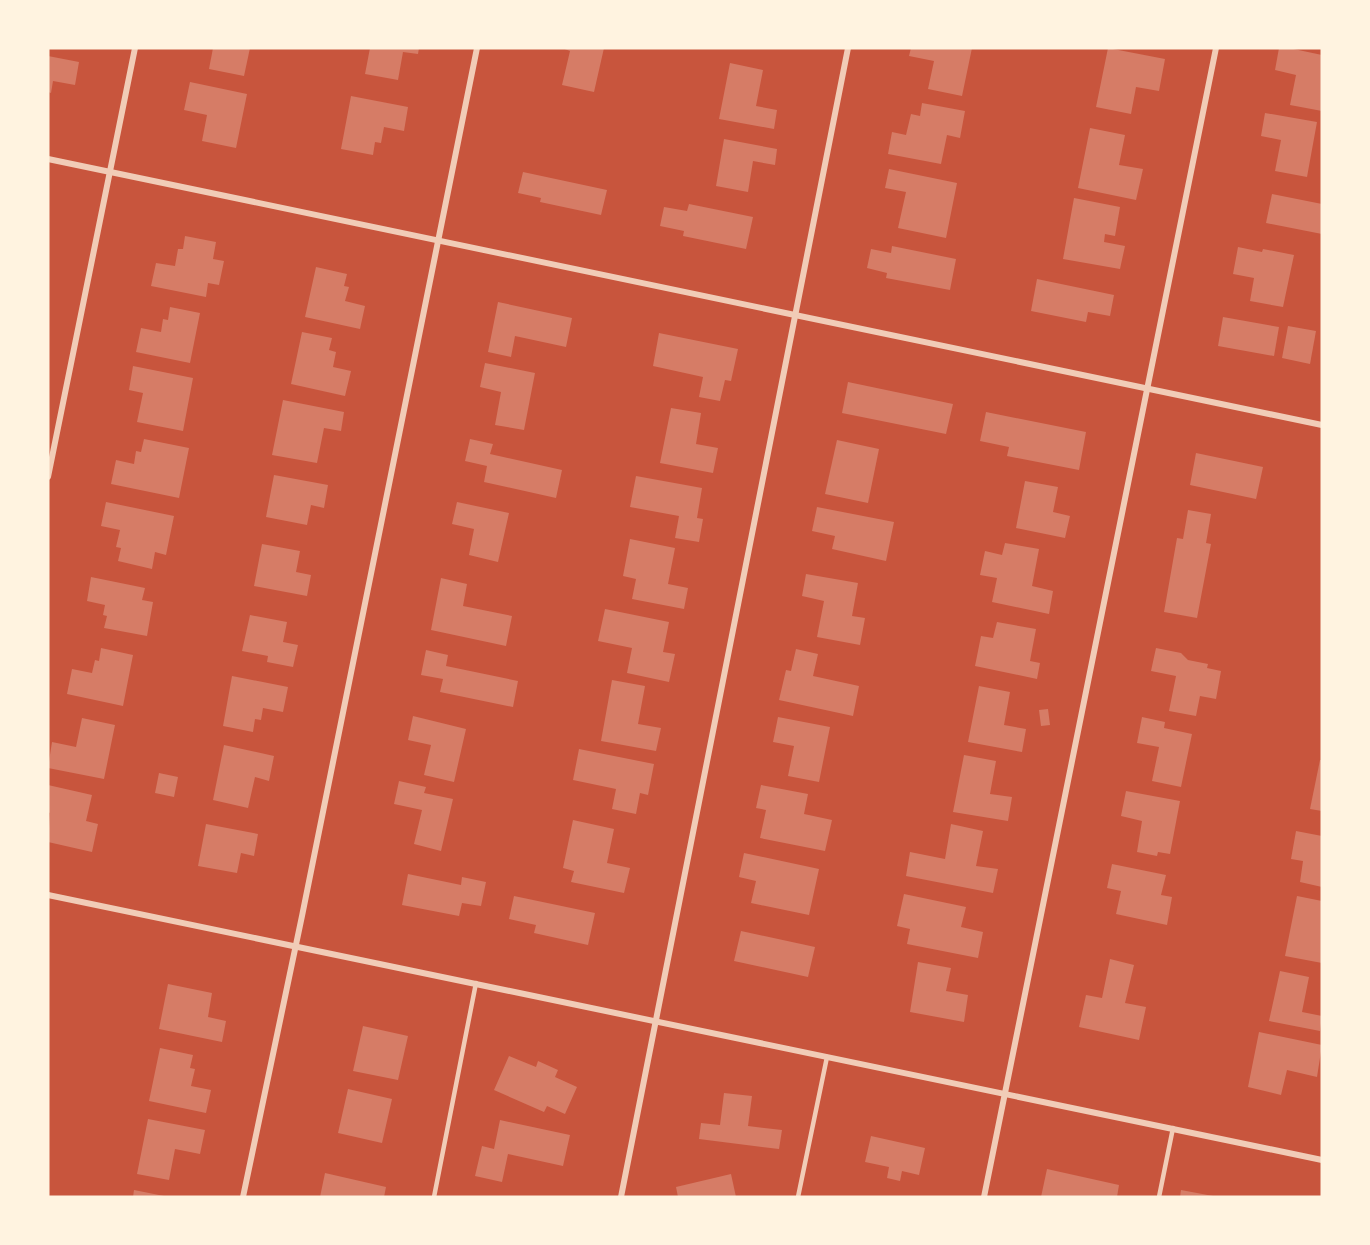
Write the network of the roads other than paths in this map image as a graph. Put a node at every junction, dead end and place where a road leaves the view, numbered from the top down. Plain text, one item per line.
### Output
1 (135, 48) edge
2 (477, 48) edge
3 (848, 48) edge
4 (1216, 48) edge
5 (48, 159) edge
6 (110, 172) junction
7 (437, 241) junction
8 (795, 315) junction
9 (1146, 388) junction
10 (1322, 425) edge
11 (48, 477) edge
12 (48, 895) edge
13 (296, 946) junction
14 (476, 984) junction
15 (655, 1021) junction
16 (826, 1057) junction
17 (1005, 1094) junction
18 (1173, 1128) junction
19 (1322, 1160) edge
20 (243, 1197) edge
21 (434, 1197) edge
22 (621, 1197) edge
23 (798, 1197) edge
24 (984, 1197) edge
25 (1159, 1197) edge

1 - 6 street
2 - 7 street
3 - 8 street
4 - 9 street
5 - 6 street
6 - 7 street
6 - 11 street
7 - 8 street
7 - 13 street
8 - 9 street
8 - 15 street
9 - 10 street
9 - 17 street
12 - 13 street
13 - 14 street
13 - 20 street
14 - 15 street
14 - 21 lane
15 - 16 street
15 - 22 street
16 - 17 street
16 - 23 lane
17 - 18 street
17 - 24 street
18 - 19 street
18 - 25 lane

